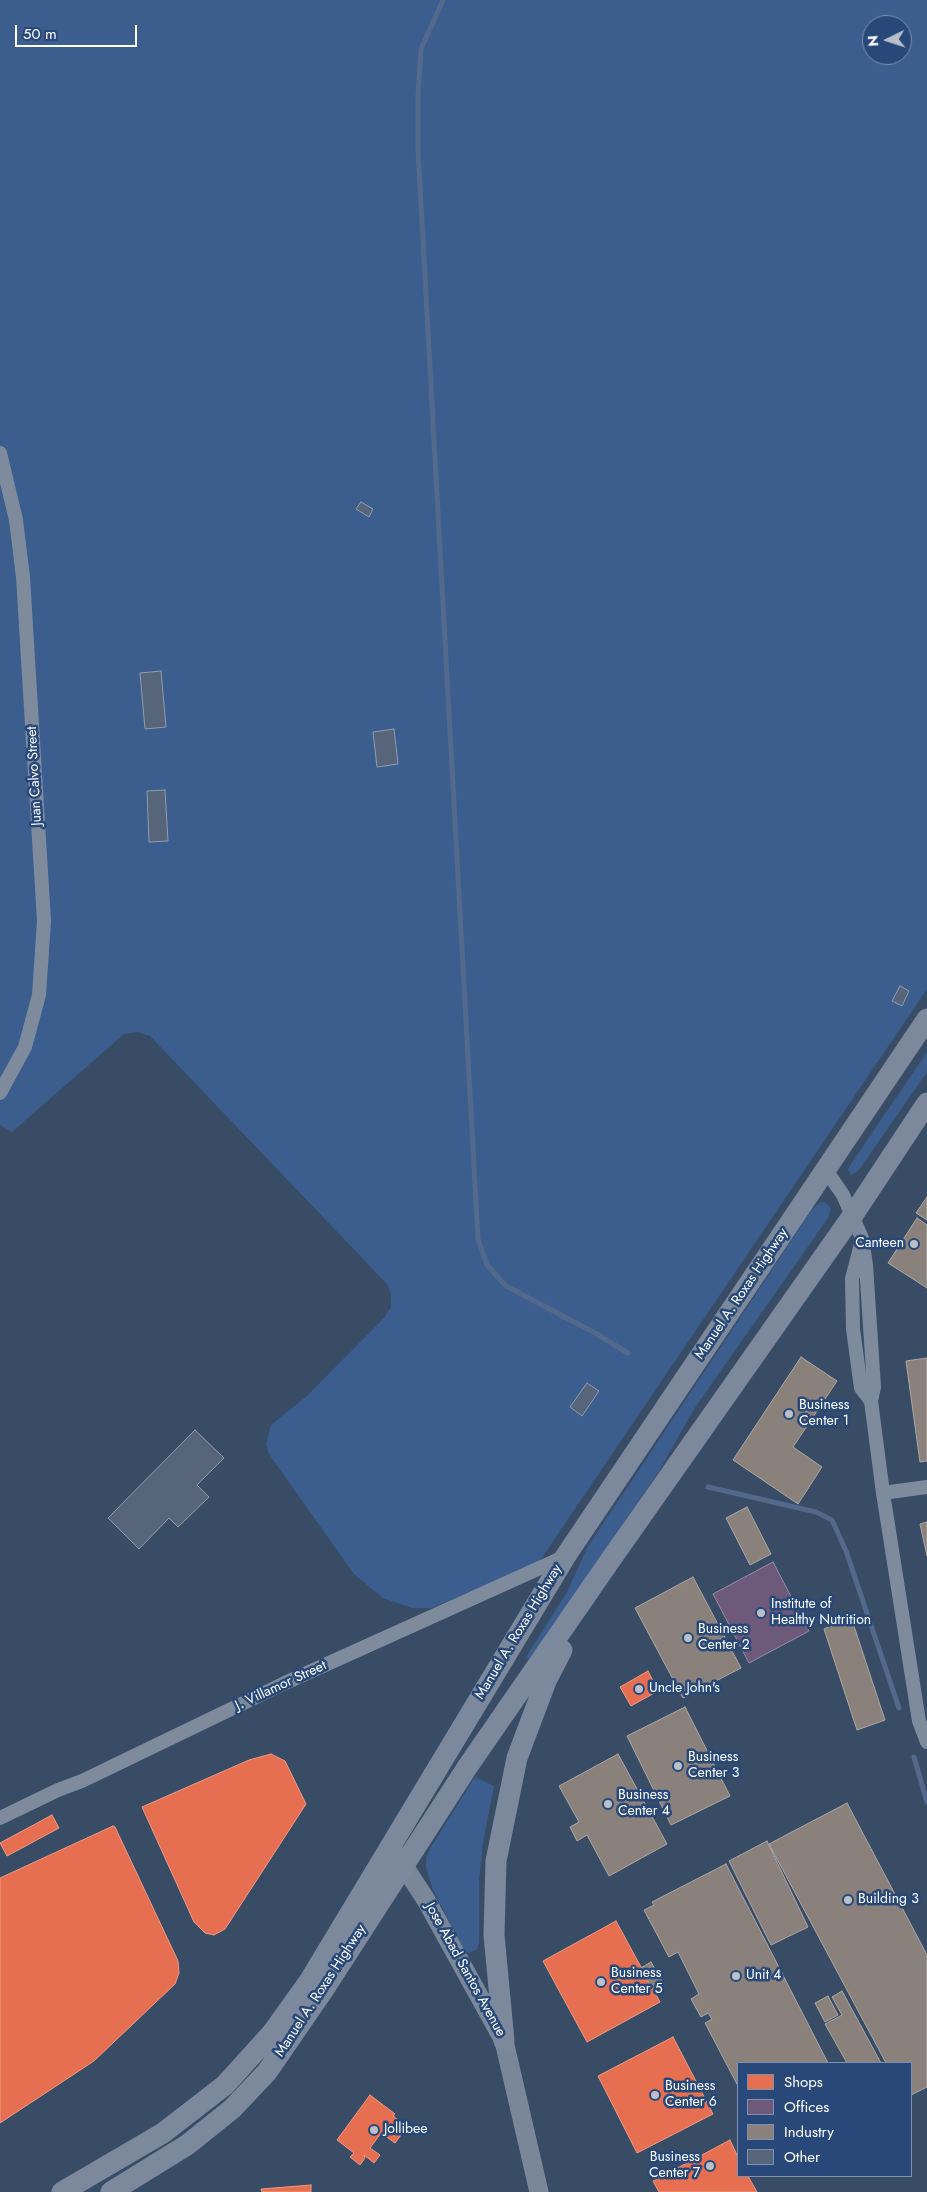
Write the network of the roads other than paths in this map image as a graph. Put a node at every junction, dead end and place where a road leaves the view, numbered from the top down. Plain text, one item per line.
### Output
1 (0, 453) edge
2 (927, 1019) edge
3 (0, 1094) edge
4 (927, 1103) edge
5 (826, 1170) junction
6 (852, 1215) junction
7 (927, 1487) edge
8 (883, 1493) junction
9 (565, 1557) junction
10 (609, 1562) junction
11 (927, 1742) edge
12 (0, 1818) edge
13 (390, 1846) junction
14 (403, 1865) junction
15 (504, 2041) junction
16 (62, 2192) edge
17 (111, 2192) edge
18 (539, 2192) edge

1 - 3 street, Juan Calvo Street
2 - 5 main road, Manuel A. Roxas Highway
4 - 6 main road, Manuel A. Roxas Highway
5 - 6 street
5 - 9 main road, Manuel A. Roxas Highway
6 - 8 street
6 - 10 main road, Manuel A. Roxas Highway
7 - 8 street
8 - 11 street
9 - 12 street, J. Villamor Street
9 - 13 main road, Manuel A. Roxas Highway
10 - 14 main road, Manuel A. Roxas Highway
10 - 15 main road
13 - 14 main road, Jose Abad Santos Avenue
13 - 16 main road, Manuel A. Roxas Highway
14 - 15 main road, Jose Abad Santos Avenue
14 - 17 main road, Manuel A. Roxas Highway
15 - 18 main road, Jose Abad Santos Avenue

